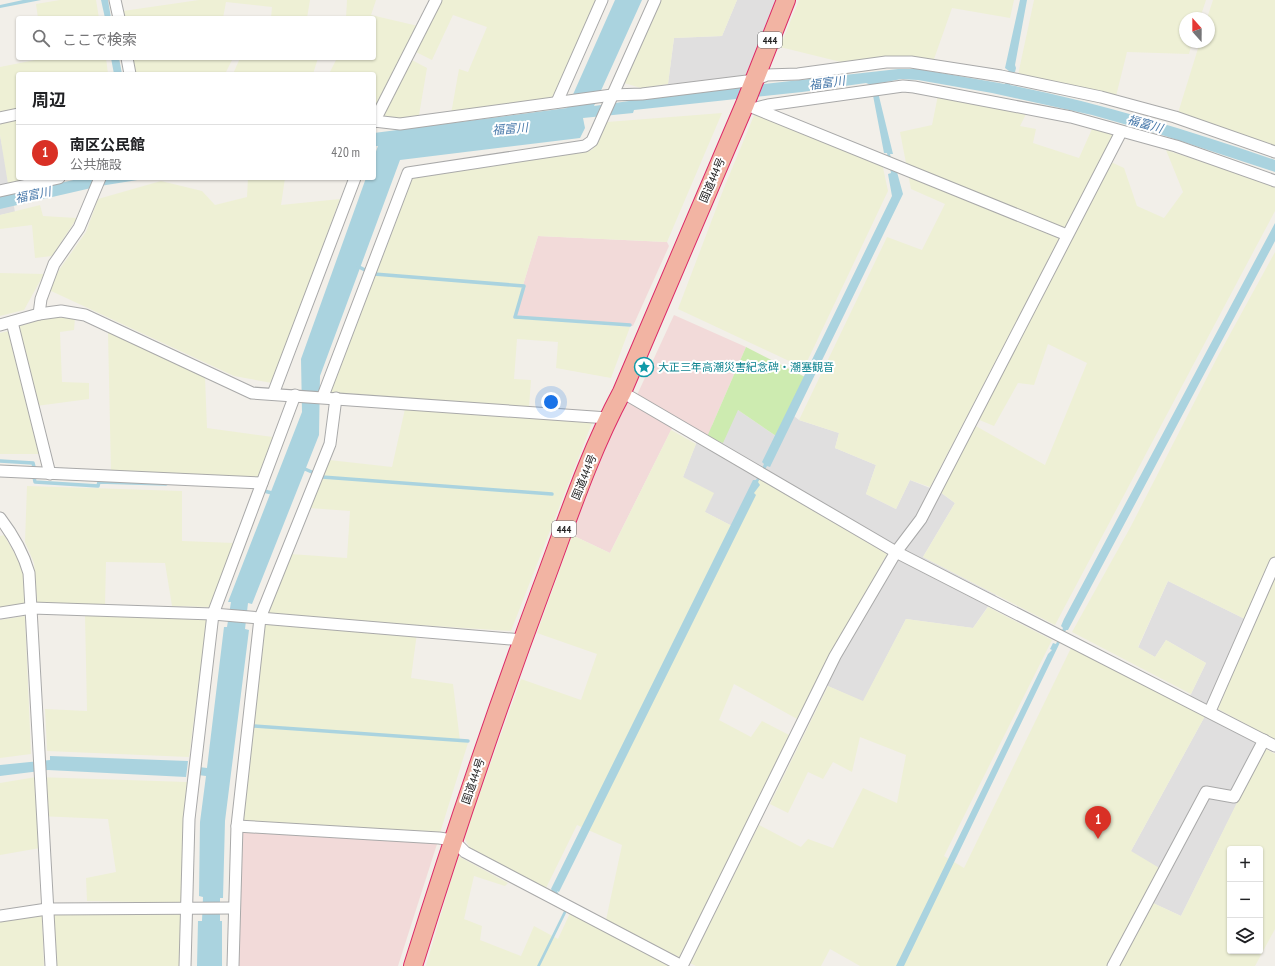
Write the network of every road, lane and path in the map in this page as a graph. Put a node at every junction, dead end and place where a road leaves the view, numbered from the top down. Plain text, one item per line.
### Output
1 (115, 0) edge
2 (436, 0) edge
3 (602, 0) edge
4 (655, 0) edge
5 (786, 0) edge
6 (119, 16) edge
7 (127, 60) edge
8 (130, 72) edge
9 (755, 80) junction
10 (608, 97) junction
11 (562, 102) junction
12 (750, 106) junction
13 (16, 114) edge
14 (0, 118) edge
15 (376, 118) edge
16 (376, 122) edge
17 (1121, 132) junction
18 (1275, 152) edge
19 (50, 180) edge
20 (99, 180) edge
21 (354, 180) edge
22 (1275, 181) edge
23 (0, 191) edge
24 (1067, 235) junction
25 (39, 314) junction
26 (12, 322) junction
27 (0, 324) edge
28 (622, 392) junction
29 (273, 394) junction
30 (297, 395) junction
31 (323, 396) junction
32 (336, 398) junction
33 (608, 418) junction
34 (0, 471) edge
35 (50, 474) junction
36 (262, 483) junction
37 (0, 518) edge
38 (896, 552) junction
39 (1275, 563) edge
40 (32, 608) junction
41 (0, 613) edge
42 (213, 614) junction
43 (255, 618) junction
44 (523, 640) junction
45 (1210, 711) junction
46 (1264, 740) junction
47 (1275, 746) edge
48 (237, 826) junction
49 (453, 840) junction
50 (186, 908) junction
51 (234, 908) junction
52 (48, 909) junction
53 (0, 916) edge
54 (50, 966) edge
55 (185, 966) edge
56 (233, 966) edge
57 (413, 966) edge
58 (682, 966) edge
59 (1113, 966) edge

1 - 6 street
2 - 15 street
3 - 11 street
4 - 10 street
5 - 9 highway, 国道444号 / 444
7 - 8 street
9 - 10 street
9 - 12 highway, 国道444号 / 444
9 - 18 street
10 - 11 street
10 - 31 street
11 - 16 street
12 - 17 street
12 - 24 street
12 - 28 highway, 国道444号 / 444
13 - 14 street
17 - 22 street
17 - 24 street
19 - 23 street
20 - 25 street
21 - 29 street
24 - 38 street
25 - 26 street
25 - 29 street
26 - 27 street
26 - 35 street
28 - 33 highway, 国道444号 / 444
28 - 38 street
29 - 30 street
30 - 31 street
30 - 36 street
31 - 32 street
32 - 33 street
32 - 43 street
33 - 44 highway, 国道444号 / 444
34 - 35 street
35 - 36 street
36 - 42 street
37 - 40 street
38 - 45 street
38 - 58 street
39 - 45 street
40 - 41 street
40 - 42 street
40 - 52 street
42 - 43 street
42 - 50 street
43 - 44 street
43 - 48 street
44 - 49 highway, 国道444号 / 444
45 - 46 street
46 - 47 street
46 - 59 street
48 - 49 street
48 - 51 street
49 - 57 highway, 国道444号 / 444
49 - 58 street
50 - 51 street
50 - 52 street
50 - 55 street
51 - 56 street
52 - 53 street
52 - 54 street

